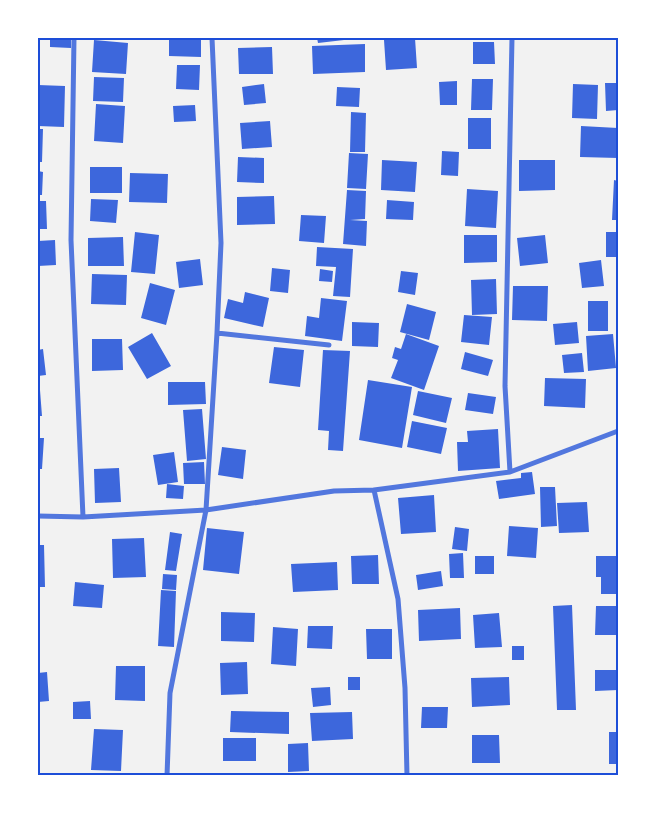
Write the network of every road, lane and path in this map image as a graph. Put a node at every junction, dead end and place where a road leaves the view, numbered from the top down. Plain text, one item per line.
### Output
1 (74, 38) edge
2 (212, 38) edge
3 (512, 38) edge
4 (217, 333) junction
5 (329, 346) dead end
6 (618, 430) edge
7 (510, 472) junction
8 (374, 490) junction
9 (206, 510) junction
10 (38, 516) edge
11 (83, 517) junction
12 (167, 776) edge
13 (407, 776) edge

1 - 11 street
2 - 4 street
3 - 7 street
4 - 5 street
4 - 9 street
6 - 7 street
7 - 8 street
8 - 9 street
8 - 13 street
9 - 11 street
9 - 12 street
10 - 11 street

